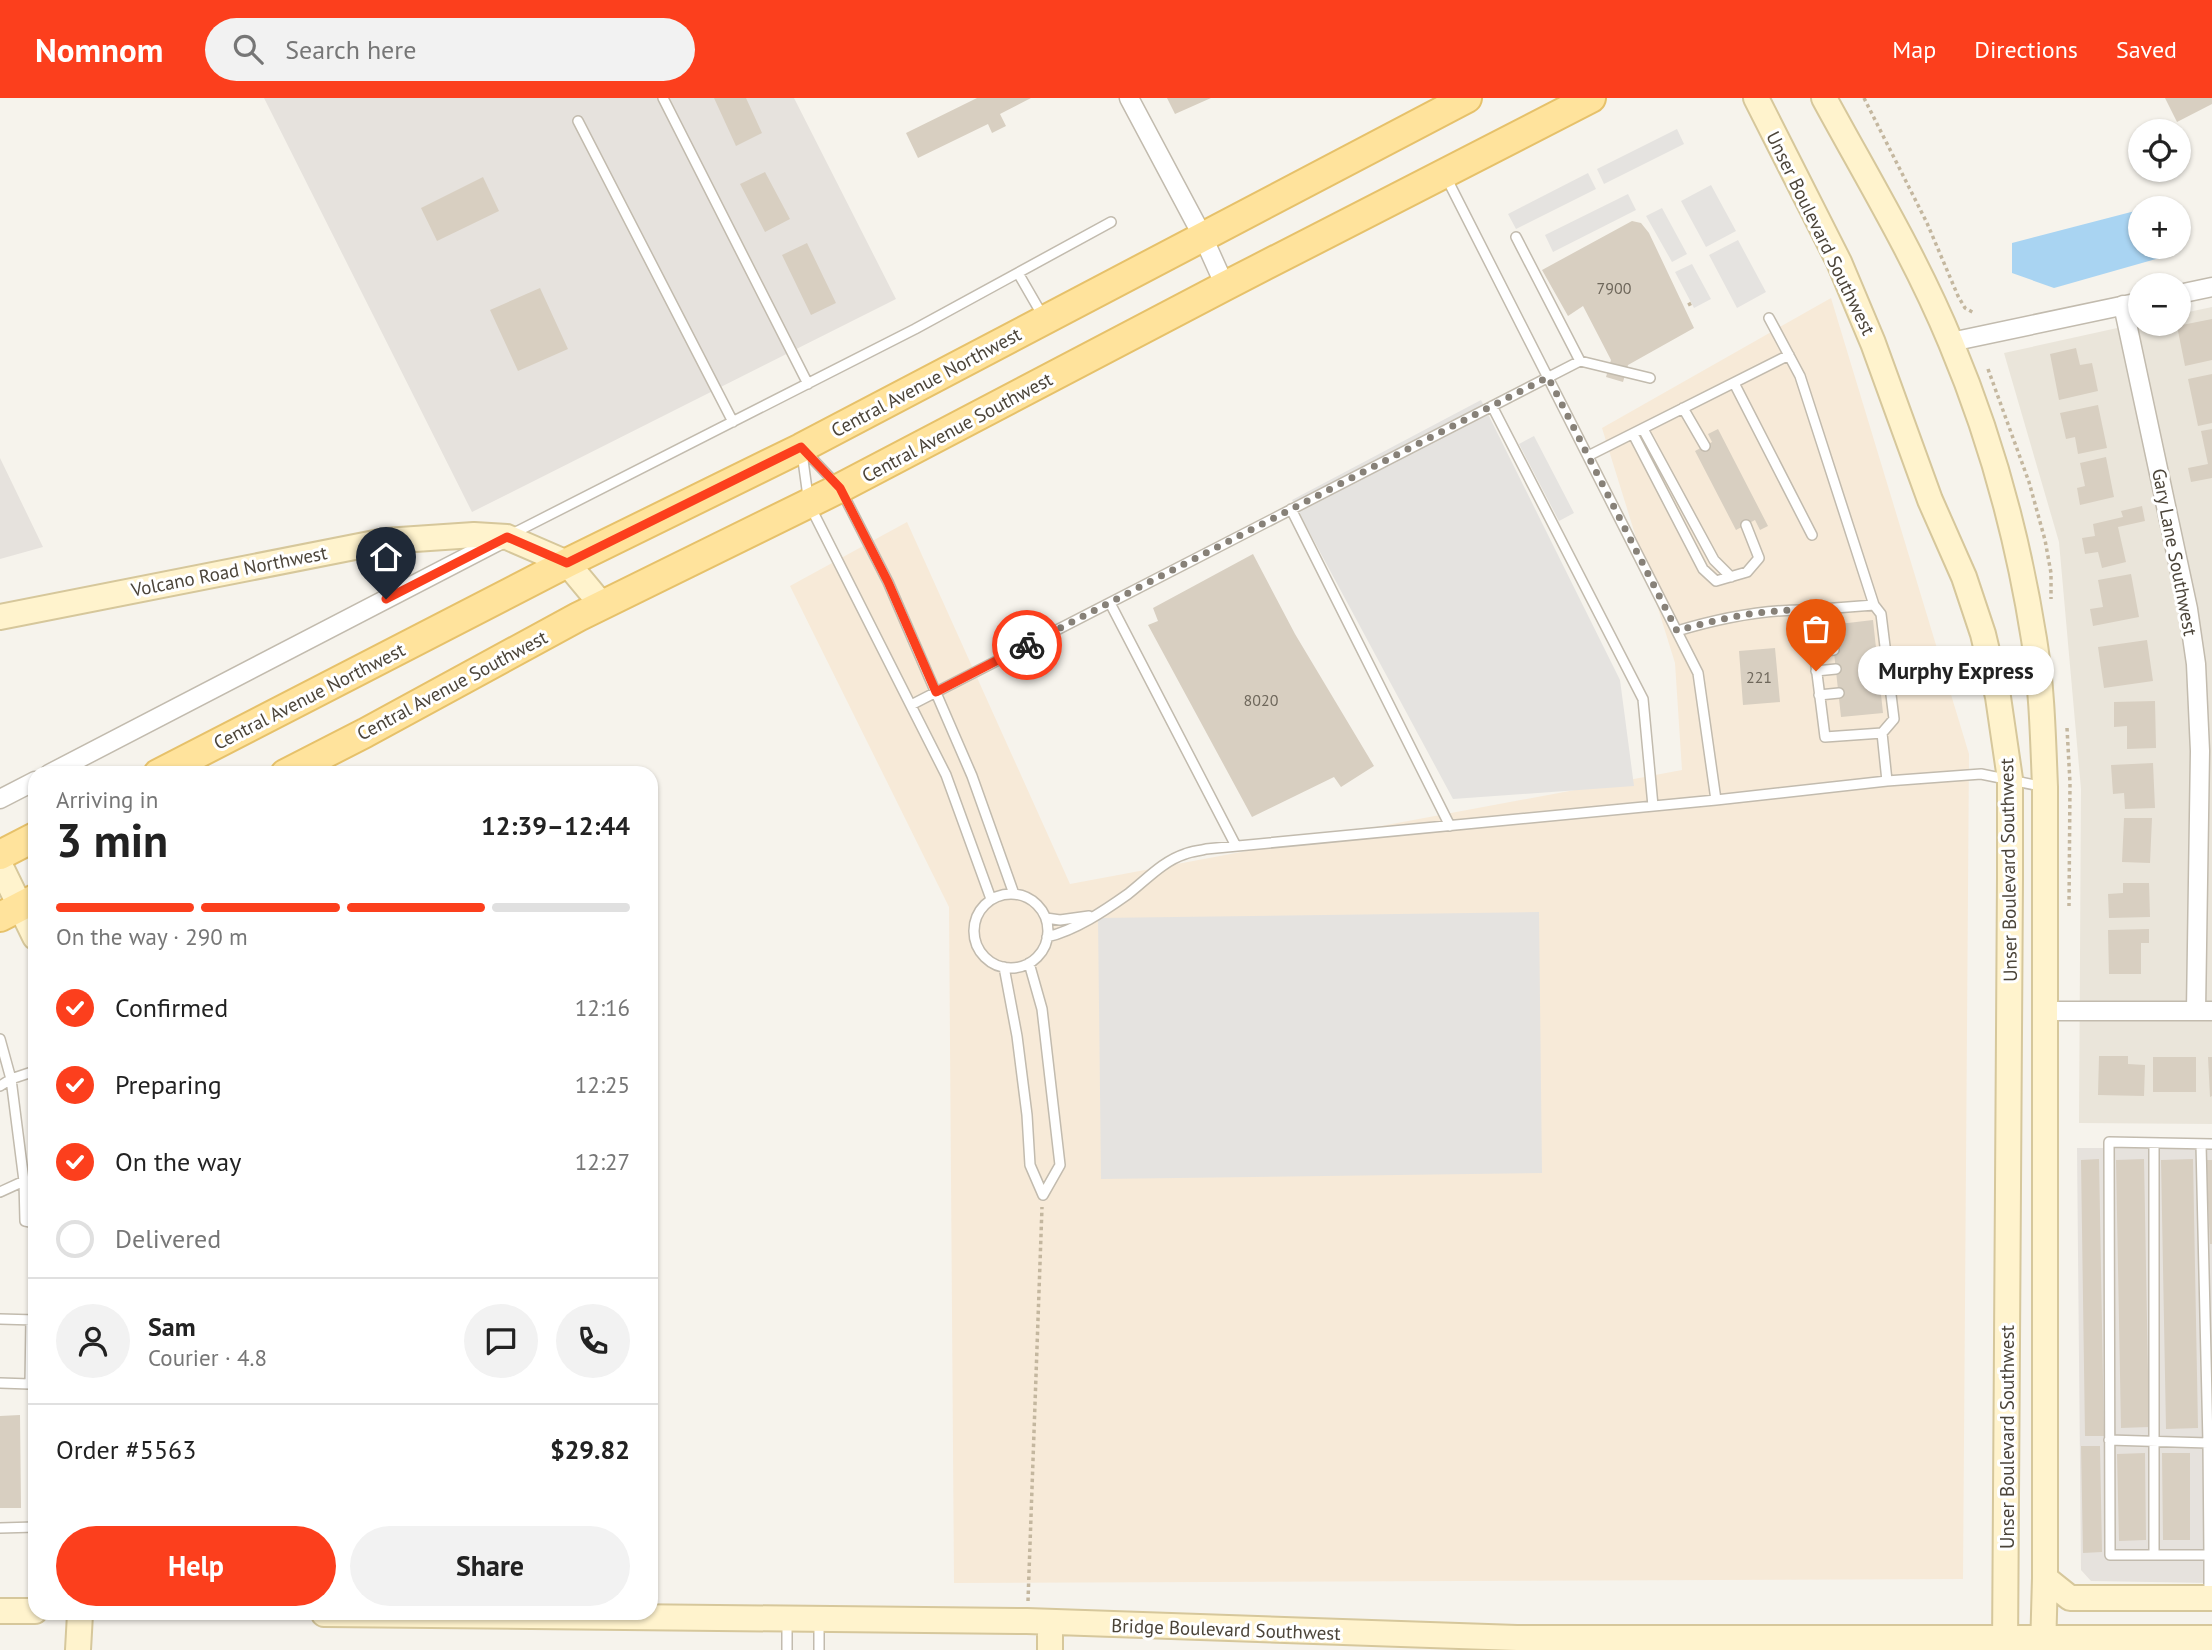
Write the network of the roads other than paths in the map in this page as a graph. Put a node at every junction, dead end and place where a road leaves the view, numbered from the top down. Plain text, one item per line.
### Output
1 (663, 98) edge
2 (1129, 98) edge
3 (1467, 98) edge
4 (1591, 98) edge
5 (1756, 98) edge
6 (1824, 98) edge
7 (578, 121) dead end
8 (1444, 174) junction
9 (1111, 222) dead end
10 (1203, 237) junction
11 (1516, 237) dead end
12 (1018, 273) junction
13 (1225, 286) junction
14 (2212, 287) edge
15 (2191, 291) edge
16 (2128, 305) edge
17 (1769, 318) dead end
18 (1045, 319) junction
19 (2138, 336) edge
20 (1951, 342) junction
21 (1789, 355) junction
22 (1580, 361) junction
23 (1548, 377) junction
24 (1650, 378) dead end
25 (1734, 383) junction
26 (808, 384) junction
27 (1492, 406) junction
28 (1683, 408) junction
29 (733, 422) junction
30 (1643, 429) junction
31 (1633, 434) junction
32 (1705, 446) dead end
33 (801, 447) junction
34 (1588, 456) junction
35 (840, 488) junction
36 (809, 504) junction
37 (1291, 509) junction
38 (1746, 525) dead end
39 (1812, 535) dead end
40 (507, 537) junction
41 (567, 563) junction
42 (1731, 577) junction
43 (1110, 603) junction
44 (1874, 605) junction
45 (601, 606) junction
46 (1809, 610) junction
47 (0, 617) edge
48 (1677, 631) junction
49 (1834, 650) dead end
50 (1814, 652) junction
51 (1836, 669) dead end
52 (1816, 671) junction
53 (936, 692) junction
54 (1839, 693) dead end
55 (1819, 695) junction
56 (911, 705) junction
57 (1882, 733) junction
58 (64, 766) edge
59 (174, 766) edge
60 (301, 766) edge
61 (2010, 779) junction
62 (1887, 781) junction
63 (28, 784) edge
64 (2045, 787) junction
65 (0, 799) edge
66 (1716, 800) junction
67 (1653, 806) junction
68 (1450, 825) junction
69 (28, 841) edge
70 (1236, 846) junction
71 (0, 855) edge
72 (0, 865) edge
73 (1014, 894) junction
74 (991, 899) junction
75 (19, 908) edge
76 (1094, 916) junction
77 (1046, 918) junction
78 (28, 924) edge
79 (1047, 937) junction
80 (1029, 963) junction
81 (1003, 967) junction
82 (2046, 1011) junction
83 (2204, 1011) edge
84 (0, 1039) edge
85 (28, 1073) edge
86 (11, 1079) junction
87 (0, 1086) edge
88 (2154, 1143) junction
89 (2201, 1144) junction
90 (2212, 1144) edge
91 (24, 1181) junction
92 (0, 1192) edge
93 (28, 1222) edge
94 (0, 1319) edge
95 (28, 1320) edge
96 (0, 1384) edge
97 (28, 1384) edge
98 (2109, 1440) junction
99 (2154, 1442) junction
100 (2210, 1443) edge
101 (28, 1527) edge
102 (0, 1528) edge
103 (2154, 1555) junction
104 (2209, 1555) junction
105 (2045, 1578) junction
106 (2211, 1598) edge
107 (0, 1611) edge
108 (28, 1611) edge
109 (658, 1616) edge
110 (787, 1617) junction
111 (819, 1618) junction
112 (80, 1620) edge
113 (1039, 1622) junction
114 (2212, 1638) edge
115 (1516, 1644) edge
116 (2005, 1644) edge
117 (2043, 1644) edge
118 (78, 1650) edge
119 (787, 1650) edge
120 (818, 1650) edge
121 (1050, 1650) edge

1 - 26 lane
2 - 10 street
3 - 10 main road, Central Avenue Northwest
4 - 8 main road, Central Avenue Southwest
5 - 61 main road, Unser Boulevard Southwest
6 - 20 main road, Unser Boulevard Southwest
7 - 29 lane
8 - 13 main road, Central Avenue Southwest
8 - 23 lane
9 - 12 lane
10 - 13 street
10 - 18 main road, Central Avenue Northwest
11 - 22 lane
12 - 18 lane
12 - 26 lane
13 - 35 main road, Central Avenue Southwest
14 - 15 street
16 - 20 street
17 - 21 lane
18 - 33 main road, Central Avenue Northwest
19 - 83 street, Gary Lane Southwest
20 - 64 main road, Unser Boulevard Southwest
21 - 25 lane
21 - 44 lane
22 - 23 lane
22 - 24 lane
23 - 27 lane
23 - 34 lane
25 - 28 lane
25 - 39 lane
26 - 29 lane
27 - 37 lane
27 - 67 lane
28 - 30 lane
28 - 32 lane
29 - 40 lane
30 - 31 lane
30 - 42 lane
31 - 34 lane
31 - 42 lane
33 - 35 lane
33 - 36 lane
33 - 41 main road, Central Avenue Northwest
34 - 48 lane
35 - 36 main road, Central Avenue Southwest
35 - 53 lane
36 - 45 main road, Central Avenue Southwest
36 - 56 lane
37 - 43 lane
37 - 68 lane
38 - 42 lane
40 - 41 main road, Volcano Road Northwest
40 - 47 main road, Volcano Road Northwest
40 - 58 street
41 - 45 main road, Volcano Road Northwest
41 - 59 main road, Central Avenue Northwest
43 - 53 lane
43 - 70 lane
44 - 46 lane
44 - 57 lane
45 - 60 main road, Central Avenue Southwest
46 - 48 lane
46 - 50 lane
48 - 66 lane
49 - 50 lane
50 - 52 lane
51 - 52 lane
52 - 55 lane
53 - 56 lane
53 - 73 lane
54 - 55 lane
55 - 57 lane
56 - 74 lane
57 - 62 lane
61 - 62 lane
61 - 64 lane
61 - 116 main road, Unser Boulevard Southwest
62 - 66 lane
63 - 65 street
64 - 82 main road, Unser Boulevard Southwest
66 - 67 lane
67 - 68 lane
68 - 70 lane
69 - 71 main road
70 - 76 lane
72 - 75 main road
73 - 74 lane
73 - 77 lane
74 - 81 lane
75 - 78 main road
76 - 77 lane
76 - 79 lane
77 - 79 lane
79 - 80 lane
80 - 81 lane
80 - 81 lane
82 - 83 street
82 - 105 main road, Unser Boulevard Southwest
84 - 86 lane
85 - 86 lane
86 - 87 lane
86 - 91 lane
88 - 89 lane
88 - 98 lane
88 - 99 lane
89 - 90 lane
89 - 100 lane
91 - 92 lane
91 - 93 lane
94 - 95 lane
96 - 97 lane
98 - 99 lane
98 - 103 lane
99 - 100 lane
99 - 103 lane
100 - 104 lane
101 - 102 lane
103 - 104 lane
104 - 106 lane
105 - 106 main road
105 - 117 main road, Unser Boulevard Southwest
107 - 108 main road
109 - 110 main road, Bridge Boulevard Southwest
110 - 111 main road, Bridge Boulevard Southwest
110 - 119 lane
111 - 113 main road, Bridge Boulevard Southwest
111 - 120 lane
112 - 118 main road
113 - 115 main road, Bridge Boulevard Southwest
113 - 121 main road
114 - 117 main road, Bridge Boulevard Southwest
115 - 116 main road, Bridge Boulevard Southwest
116 - 117 main road, Bridge Boulevard Southwest

